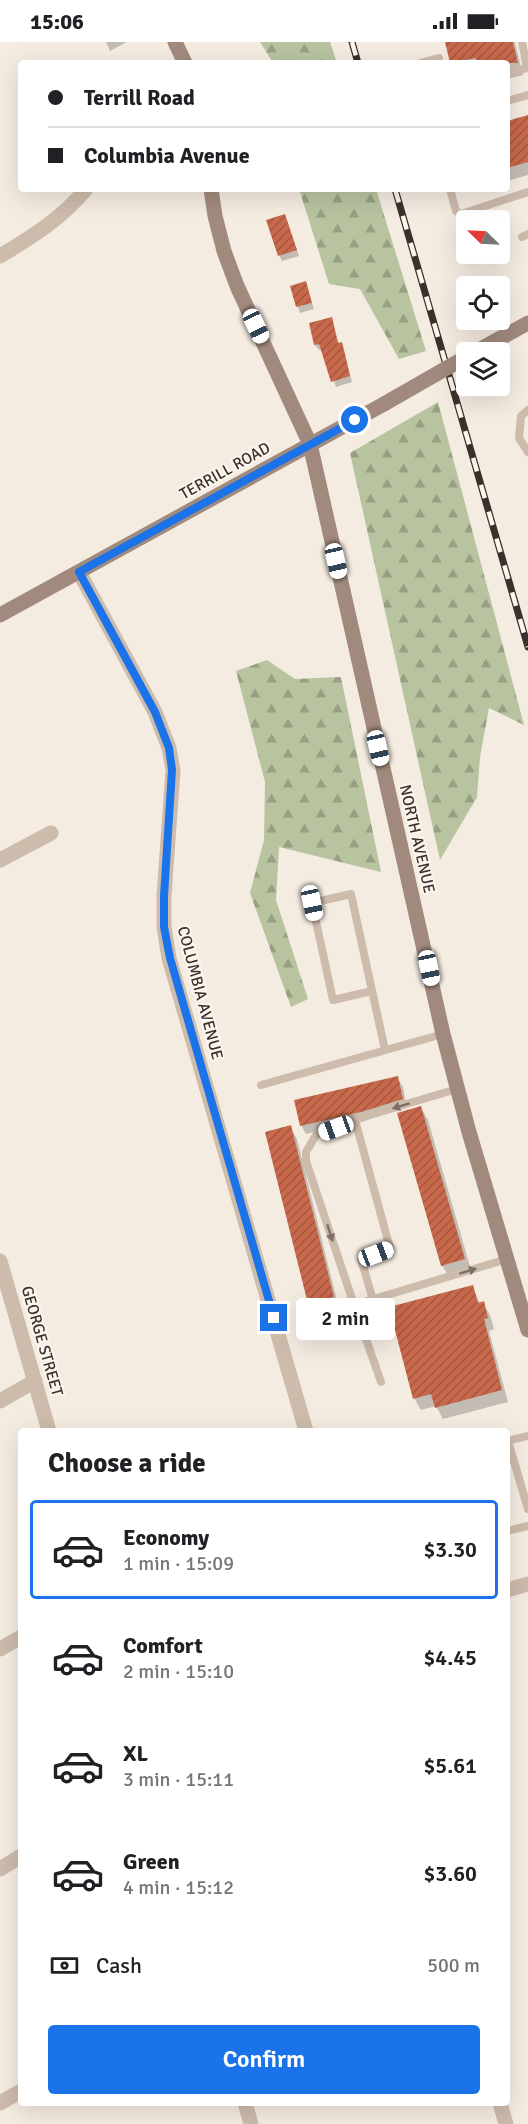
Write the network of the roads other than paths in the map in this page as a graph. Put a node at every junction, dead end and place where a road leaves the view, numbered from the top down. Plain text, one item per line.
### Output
1 (522, 42) edge
2 (440, 58) dead end
3 (432, 60) edge
4 (528, 68) edge
5 (510, 72) edge
6 (528, 95) edge
7 (510, 100) edge
8 (83, 192) edge
9 (211, 192) edge
10 (451, 192) edge
11 (528, 192) edge
12 (0, 256) edge
13 (528, 323) edge
14 (493, 342) edge
15 (456, 363) edge
16 (528, 410) edge
17 (310, 444) junction
18 (528, 452) edge
19 (79, 572) junction
20 (0, 615) edge
21 (51, 833) dead end
22 (0, 861) edge
23 (372, 991) junction
24 (443, 1034) junction
25 (385, 1050) junction
26 (261, 1085) dead end
27 (457, 1089) junction
28 (355, 1120) junction
29 (507, 1259) junction
30 (0, 1261) edge
31 (373, 1299) junction
32 (354, 1305) junction
33 (528, 1330) edge
34 (35, 1381) junction
35 (381, 1382) dead end
36 (0, 1401) edge
37 (49, 1428) edge
38 (305, 1428) edge
39 (528, 1436) edge
40 (510, 1440) edge
41 (510, 1448) edge
42 (528, 1509) edge
43 (528, 1526) edge
44 (510, 1531) edge
45 (528, 1584) edge
46 (510, 1589) edge
47 (18, 1639) edge
48 (0, 1648) edge
49 (18, 1858) edge
50 (0, 1869) edge
51 (18, 2093) edge
52 (0, 2103) edge
53 (246, 2106) edge
54 (501, 2106) edge
55 (251, 2124) edge
56 (506, 2124) edge

1 - 4 lane
2 - 3 lane
4 - 5 lane
6 - 7 lane
8 - 12 street
9 - 17 street, NORTH AVENUE
10 - 11 lane
13 - 14 street
15 - 17 street, TERRILL ROAD, bridge
16 - 18 lane
17 - 19 street, TERRILL ROAD
17 - 24 street, NORTH AVENUE
19 - 20 street, TERRILL ROAD
19 - 38 street, COLUMBIA AVENUE
21 - 22 street
23 - 23 lane
23 - 25 lane
24 - 25 lane
24 - 27 street, NORTH AVENUE
25 - 26 lane
27 -> 28 lane
27 - 29 street, NORTH AVENUE
28 - 31 lane
28 -> 32 lane
31 -> 29 lane
29 - 33 street, NORTH AVENUE
30 - 34 street, GEORGE STREET
31 - 32 lane
32 - 35 lane
34 - 36 street
34 - 37 street, GEORGE STREET
39 - 40 lane
41 - 42 lane
43 - 44 lane
45 - 46 street
47 - 48 street
49 - 50 street
51 - 52 street
53 - 55 street
54 - 56 street

